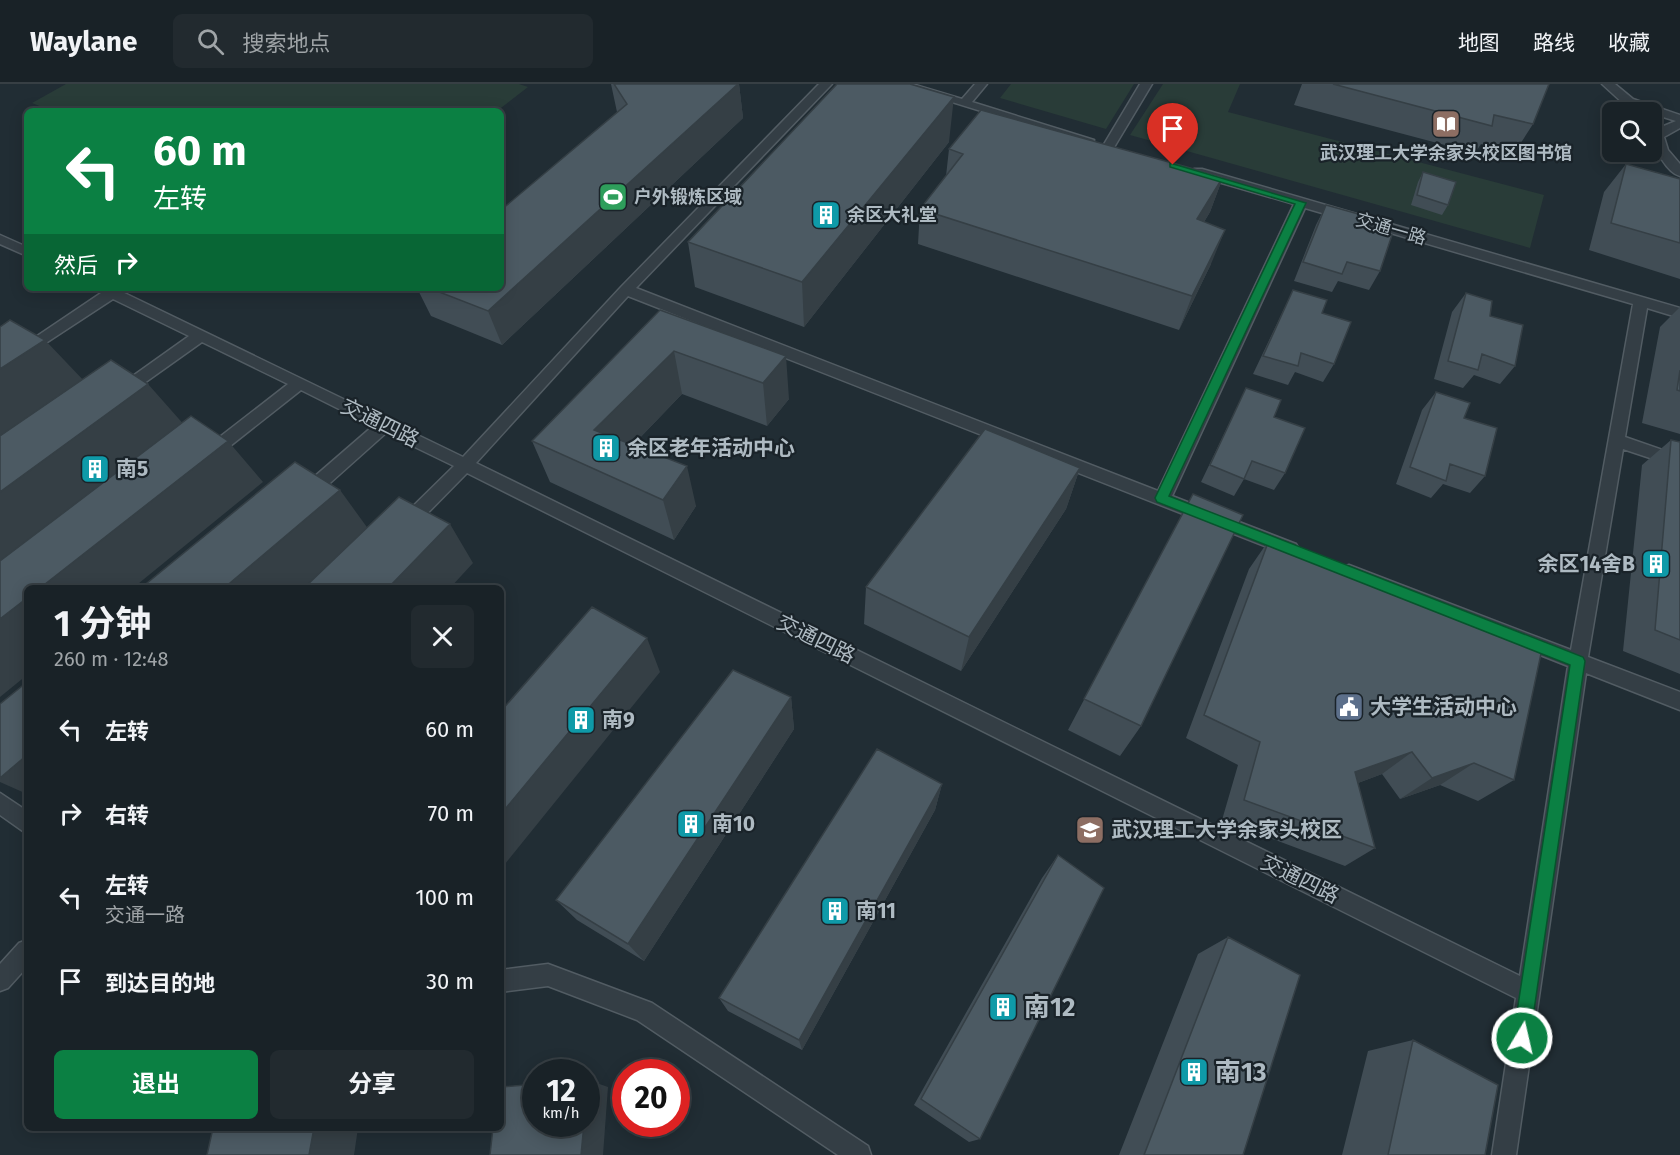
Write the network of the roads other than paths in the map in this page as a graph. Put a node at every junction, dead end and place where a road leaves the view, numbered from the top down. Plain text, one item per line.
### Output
1 (826, 84) edge
2 (900, 84) edge
3 (981, 84) edge
4 (1146, 84) edge
5 (1608, 84) edge
6 (965, 103) junction
7 (1680, 119) edge
8 (1680, 124) edge
9 (1188, 169) edge
10 (1680, 172) edge
11 (1301, 203) junction
12 (0, 239) edge
13 (24, 251) edge
14 (626, 290) junction
15 (106, 291) edge
16 (109, 291) edge
17 (1641, 301) junction
18 (1680, 313) edge
19 (201, 336) junction
20 (0, 368) edge
21 (300, 383) junction
22 (105, 403) edge
23 (385, 425) junction
24 (1615, 440) junction
25 (1680, 462) edge
26 (197, 464) edge
27 (465, 465) junction
28 (1161, 498) junction
29 (295, 503) edge
30 (392, 539) edge
31 (1304, 554) edge
32 (1337, 567) edge
33 (1578, 661) junction
34 (1680, 701) edge
35 (0, 803) edge
36 (24, 822) edge
37 (24, 954) edge
38 (0, 980) edge
39 (504, 981) edge
40 (1529, 992) junction
41 (859, 1155) edge
42 (1504, 1155) edge

1 - 14 lane
2 - 6 lane
3 - 6 lane
4 - 6 lane
5 - 7 lane
8 - 10 lane
9 - 11 lane, 交通一路
11 - 17 lane, 交通一路
11 - 28 lane
12 - 13 lane
14 - 27 lane
14 - 28 lane
15 - 20 lane
16 - 19 lane, 交通四路
17 - 18 lane, 交通一路
17 - 24 lane
19 - 21 lane, 交通四路
19 - 22 lane
21 - 23 lane, 交通四路
21 - 26 lane
23 - 27 lane, 交通四路
23 - 29 lane
24 - 25 lane
24 - 33 lane
27 - 30 lane
27 - 40 lane, 交通四路
28 - 31 lane
32 - 33 lane
33 - 34 lane
33 - 40 lane
35 - 36 lane
37 - 38 lane
39 - 41 lane
40 - 42 lane

